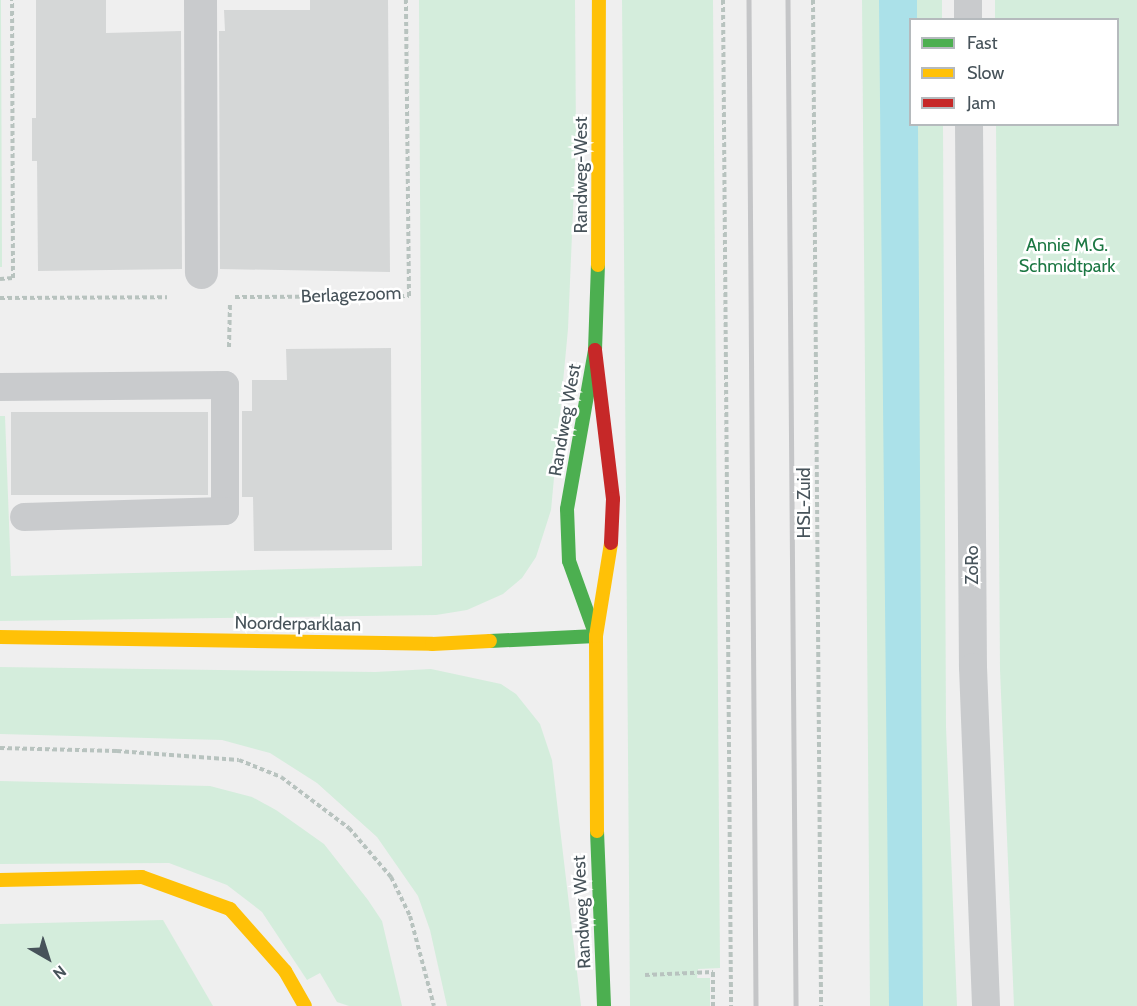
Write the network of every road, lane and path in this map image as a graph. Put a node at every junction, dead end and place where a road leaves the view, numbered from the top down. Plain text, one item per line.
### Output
1 (12, 0) edge
2 (200, 0) edge
3 (406, 0) edge
4 (598, 0) edge
5 (723, 0) edge
6 (813, 0) edge
7 (968, 0) edge
8 (968, 18) edge
9 (969, 126) edge
10 (201, 272) dead end
11 (0, 279) edge
12 (172, 297) dead end
13 (0, 298) edge
14 (595, 350) junction
15 (225, 385) junction
16 (0, 387) edge
17 (24, 517) dead end
18 (596, 636) junction
19 (0, 637) edge
20 (0, 748) edge
21 (0, 880) edge
22 (604, 977) junction
23 (305, 1006) edge
24 (434, 1006) edge
25 (604, 1006) edge
26 (713, 1006) edge
27 (731, 1006) edge
28 (821, 1006) edge
29 (986, 1006) edge

1 - 11 path
2 - 10 street
3 - 15 path, Berlagezoom
4 - 14 main road, Randweg-West
5 - 27 path
6 - 28 path, HSL-Zuid
7 - 8 lane
9 - 29 lane, ZoRo
12 - 13 path
14 - 18 main road, Randweg West
14 - 18 main road, Randweg West
15 - 16 lane
15 - 17 lane
18 - 19 main road, Noorderparklaan
18 - 22 main road, Randweg West
20 - 24 path
21 - 23 main road
22 - 25 main road, Randweg West
22 - 26 path

